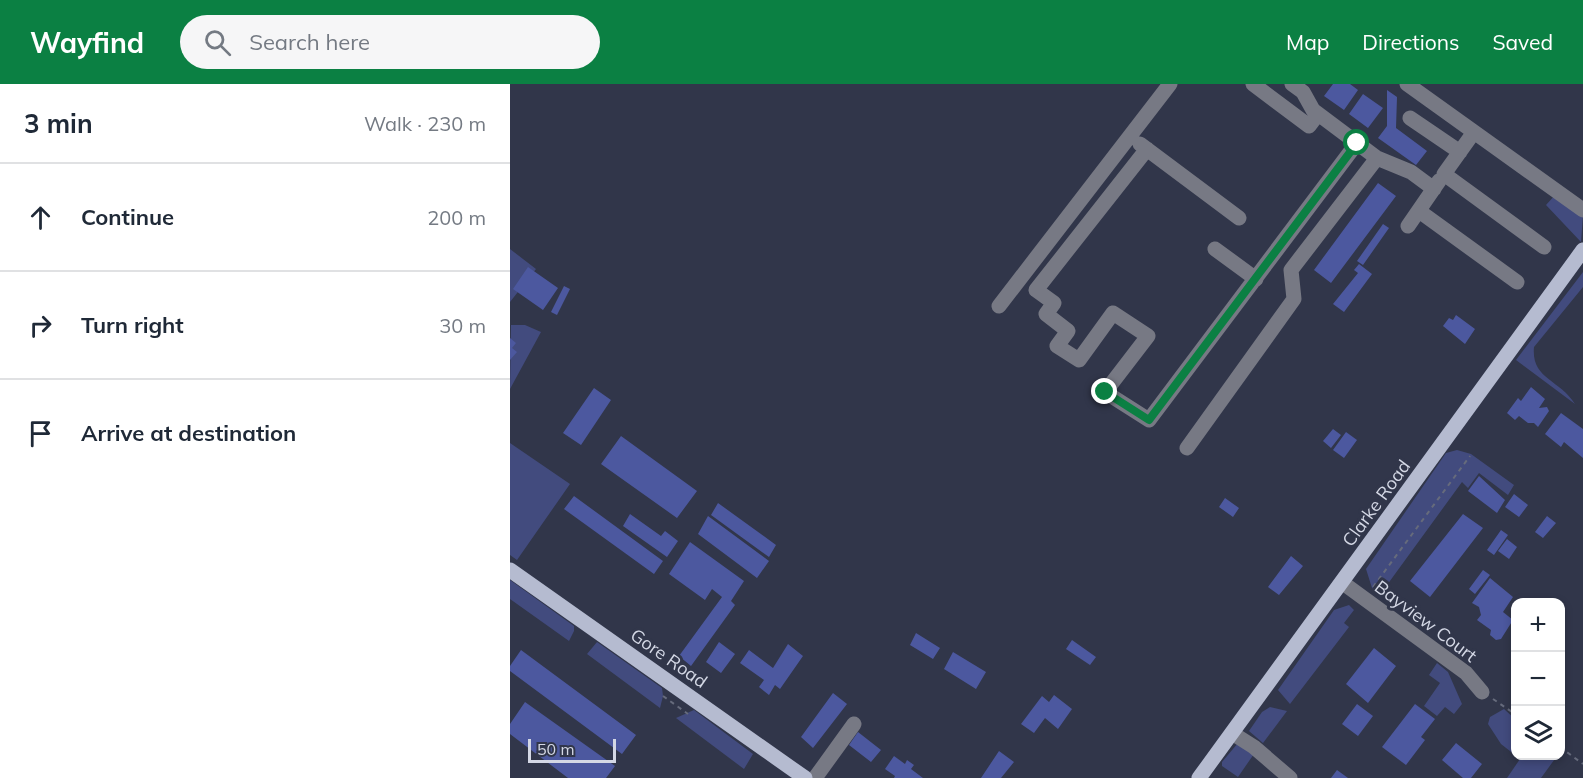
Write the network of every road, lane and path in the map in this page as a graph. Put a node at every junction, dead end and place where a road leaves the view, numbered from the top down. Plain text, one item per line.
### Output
1 (1170, 84) edge
2 (1253, 84) edge
3 (1407, 84) edge
4 (1301, 87) edge
5 (1318, 114) junction
6 (1410, 118) dead end
7 (1474, 132) junction
8 (1129, 136) junction
9 (1357, 143) junction
10 (1147, 149) junction
11 (1460, 152) junction
12 (1377, 158) junction
13 (1444, 174) junction
14 (1434, 189) junction
15 (1583, 210) edge
16 (1419, 211) junction
17 (1239, 218) dead end
18 (1408, 226) dead end
19 (1544, 247) dead end
20 (1215, 249) dead end
21 (1583, 250) edge
22 (1256, 279) junction
23 (1518, 282) dead end
24 (999, 306) dead end
25 (1187, 448) dead end
26 (1470, 456) dead end
27 (510, 570) edge
28 (1343, 583) junction
29 (1371, 590) dead end
30 (1482, 692) joint
31 (1511, 711) edge
32 (854, 724) dead end
33 (1232, 733) junction
34 (1565, 751) edge
35 (1583, 764) edge
36 (805, 778) edge
37 (815, 778) edge
38 (1199, 778) edge
39 (1290, 778) edge

1 - 8 street
2 - 5 street
3 - 7 street
4 - 5 street
5 - 9 street
6 - 11 street
7 - 11 street
7 - 15 street
8 - 10 street
8 - 24 street
9 - 12 street
9 - 22 street
10 - 17 street
10 - 22 street
11 - 13 street
12 - 14 street
12 - 25 street
13 - 14 street
13 - 19 street
14 - 16 street
16 - 18 street
16 - 23 street
20 - 22 street
21 - 28 main road, Clarke Road
26 - 29 path
27 - 36 main road, Gore Road
28 - 30 street, Bayview Court
28 - 33 main road, Clarke Road
30 - 31 path
32 - 37 street
33 - 38 main road, Clarke Road
33 - 39 street
34 - 35 path

